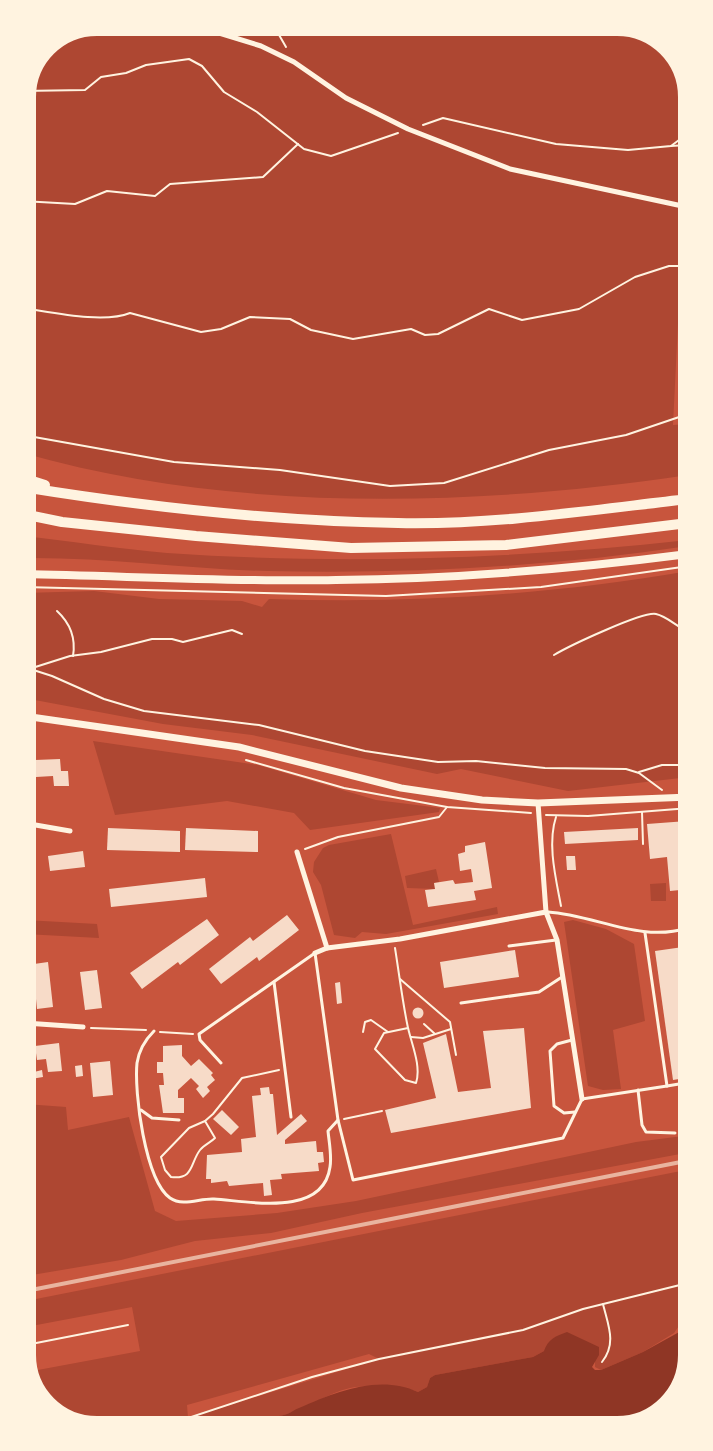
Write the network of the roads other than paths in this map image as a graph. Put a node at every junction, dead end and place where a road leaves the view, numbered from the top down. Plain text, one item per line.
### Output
1 (217, 32) edge
2 (682, 206) edge
3 (32, 481) edge
4 (32, 488) edge
5 (86, 497) junction
6 (682, 500) edge
7 (32, 516) edge
8 (682, 524) edge
9 (682, 555) edge
10 (32, 574) edge
11 (32, 717) edge
12 (682, 798) edge
13 (538, 803) junction
14 (32, 824) edge
15 (70, 831) dead end
16 (297, 852) road end
17 (546, 912) junction
18 (682, 930) edge
19 (645, 933) junction
20 (557, 940) junction
21 (509, 946) dead end
22 (327, 948) junction
23 (315, 953) junction
24 (564, 976) junction
25 (274, 982) junction
26 (462, 1003) dead end
27 (32, 1023) edge
28 (83, 1027) road end
29 (154, 1031) road end
30 (572, 1040) junction
31 (221, 1064) dead end
32 (682, 1084) edge
33 (667, 1086) junction
34 (638, 1090) junction
35 (582, 1099) junction
36 (140, 1108) junction
37 (575, 1112) junction
38 (291, 1117) dead end
39 (179, 1120) dead end
40 (338, 1120) junction
41 (675, 1132) dead end

1 - 2 street
3 - 5 highway
4 - 5 highway
5 - 6 highway
7 - 8 highway
9 - 10 main road
11 - 13 street
12 - 13 street
13 - 17 street
14 - 15 street
16 - 22 street
17 - 19 lane
17 - 20 street
17 - 22 street
18 - 19 lane
19 - 33 lane
20 - 21 lane
20 - 24 street
22 - 23 street
23 - 25 lane
23 - 40 lane
24 - 26 lane
24 - 30 street
25 - 31 lane
25 - 38 lane
27 - 28 street
29 - 36 lane
30 - 35 street
30 - 37 lane
32 - 33 lane
33 - 34 lane
34 - 35 lane
34 - 41 lane
35 - 37 lane
36 - 39 lane
36 - 40 lane
37 - 40 lane

